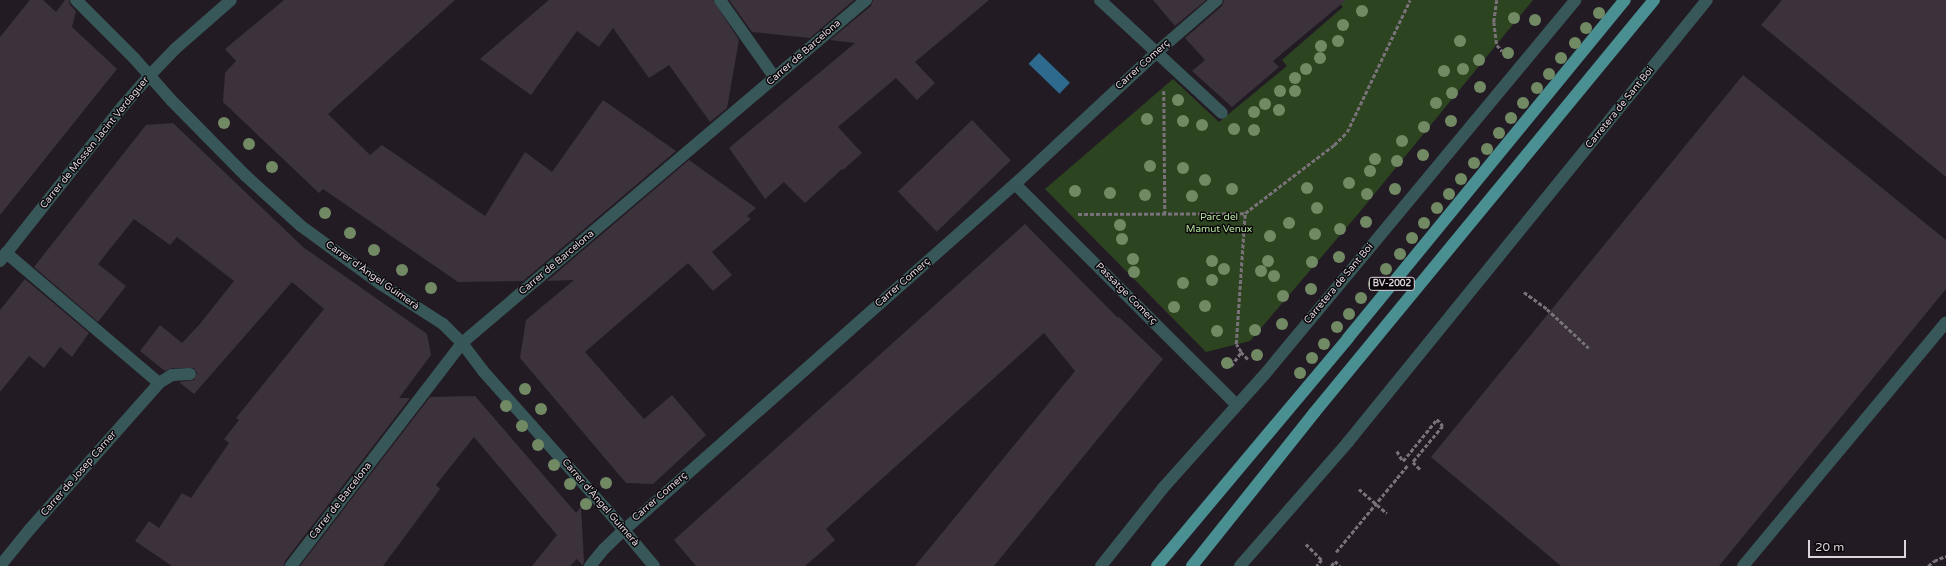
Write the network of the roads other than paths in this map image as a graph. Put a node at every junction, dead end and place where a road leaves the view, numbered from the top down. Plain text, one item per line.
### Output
1 (76, 0) edge
2 (231, 0) edge
3 (720, 0) edge
4 (866, 0) edge
5 (1100, 0) edge
6 (1217, 0) edge
7 (1575, 0) edge
8 (1625, 0) edge
9 (1654, 0) edge
10 (1708, 0) edge
11 (1157, 52) junction
12 (150, 76) junction
13 (775, 78) junction
14 (1222, 112) dead end
15 (1015, 184) junction
16 (3, 256) edge
17 (1946, 322) edge
18 (462, 343) junction
19 (190, 374) dead end
20 (159, 383) junction
21 (1237, 405) junction
22 (624, 530) junction
23 (0, 566) edge
24 (291, 566) edge
25 (590, 566) edge
26 (654, 566) edge
27 (1101, 566) edge
28 (1157, 566) edge
29 (1192, 566) edge
30 (1240, 566) edge
31 (1743, 566) edge

1 - 12 street, Carrer d'Àngel Guimerà
2 - 12 street, Carrer de Mossèn Jacint Verdaguer
3 - 13 street
4 - 13 street, Carrer de Barcelona
5 - 11 street
6 - 11 street, Carrer Comerç
7 - 21 street, Carretera de Sant Boi
8 - 28 main road, BV-2002
9 - 29 main road, BV-2002
10 - 30 street, Carretera de Sant Boi
11 - 14 street
11 - 15 street, Carrer Comerç
12 - 16 street, Carrer de Mossèn Jacint Verdaguer
12 - 18 street, Carrer d'Àngel Guimerà
13 - 18 street, Carrer de Barcelona
15 - 21 street, Passatge Comerç
15 - 22 street, Carrer Comerç
16 - 20 street
17 - 31 street
18 - 22 street, Carrer d'Àngel Guimerà
18 - 24 street, Carrer de Barcelona
19 - 20 street, Carrer de Josep Carner
20 - 23 street, Carrer de Josep Carner
21 - 27 street, Carretera de Sant Boi
22 - 25 street, Carrer Comerç
22 - 26 street, Carrer d'Àngel Guimerà

